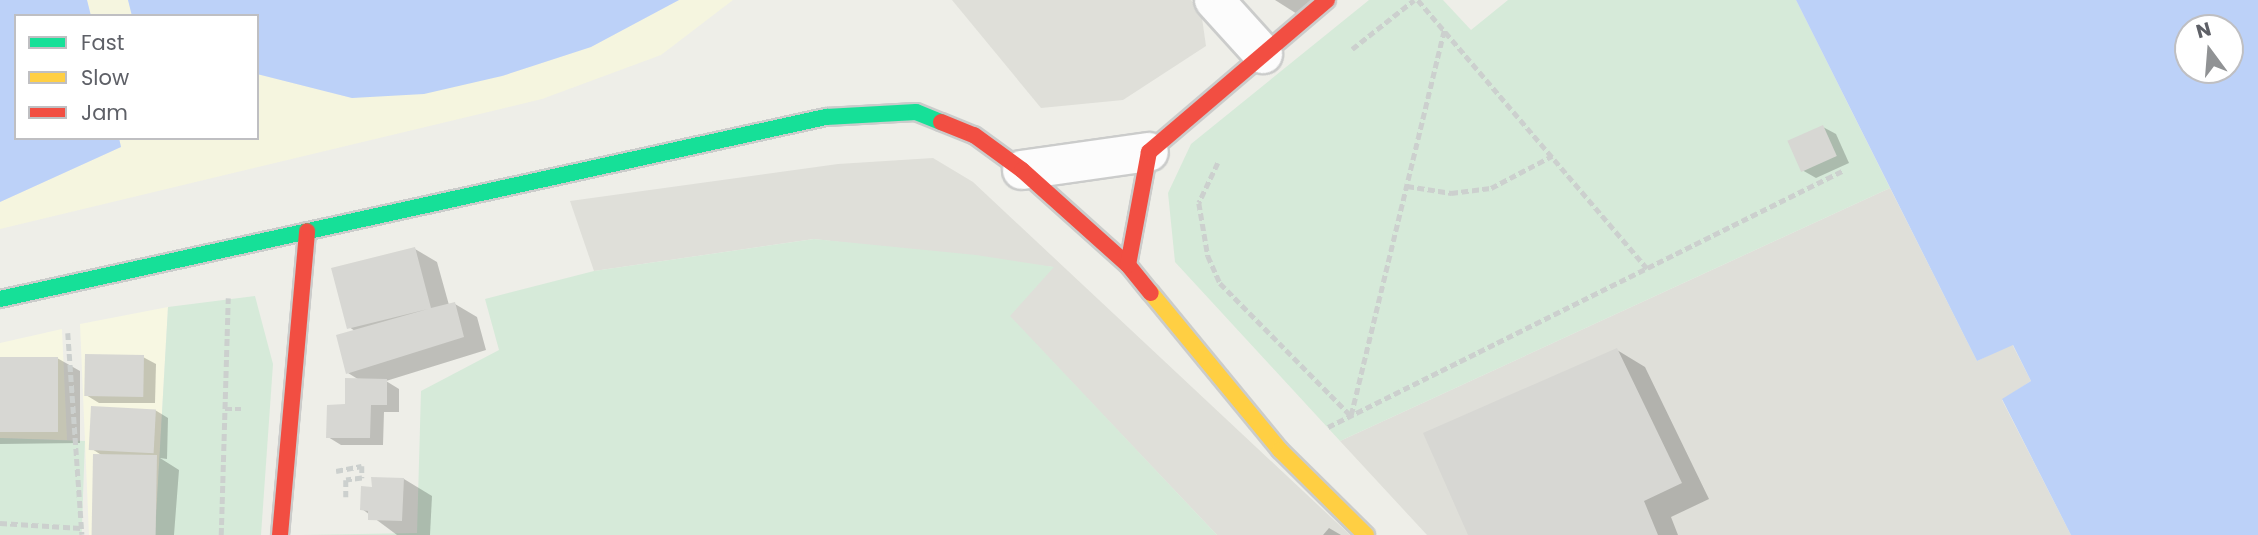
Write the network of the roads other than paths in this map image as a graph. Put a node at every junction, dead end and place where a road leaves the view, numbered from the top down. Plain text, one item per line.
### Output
1 (1214, 0) edge
2 (1327, 0) edge
3 (1263, 54) junction
4 (1149, 152) junction
5 (1022, 170) junction
6 (307, 231) junction
7 (1128, 265) junction
8 (0, 299) edge
9 (280, 535) edge
10 (1366, 535) edge

1 - 3 street
2 - 3 street
3 - 4 street
4 - 5 street
4 - 7 street
5 - 6 street
5 - 7 street
6 - 8 street
6 - 9 street
7 - 10 street

